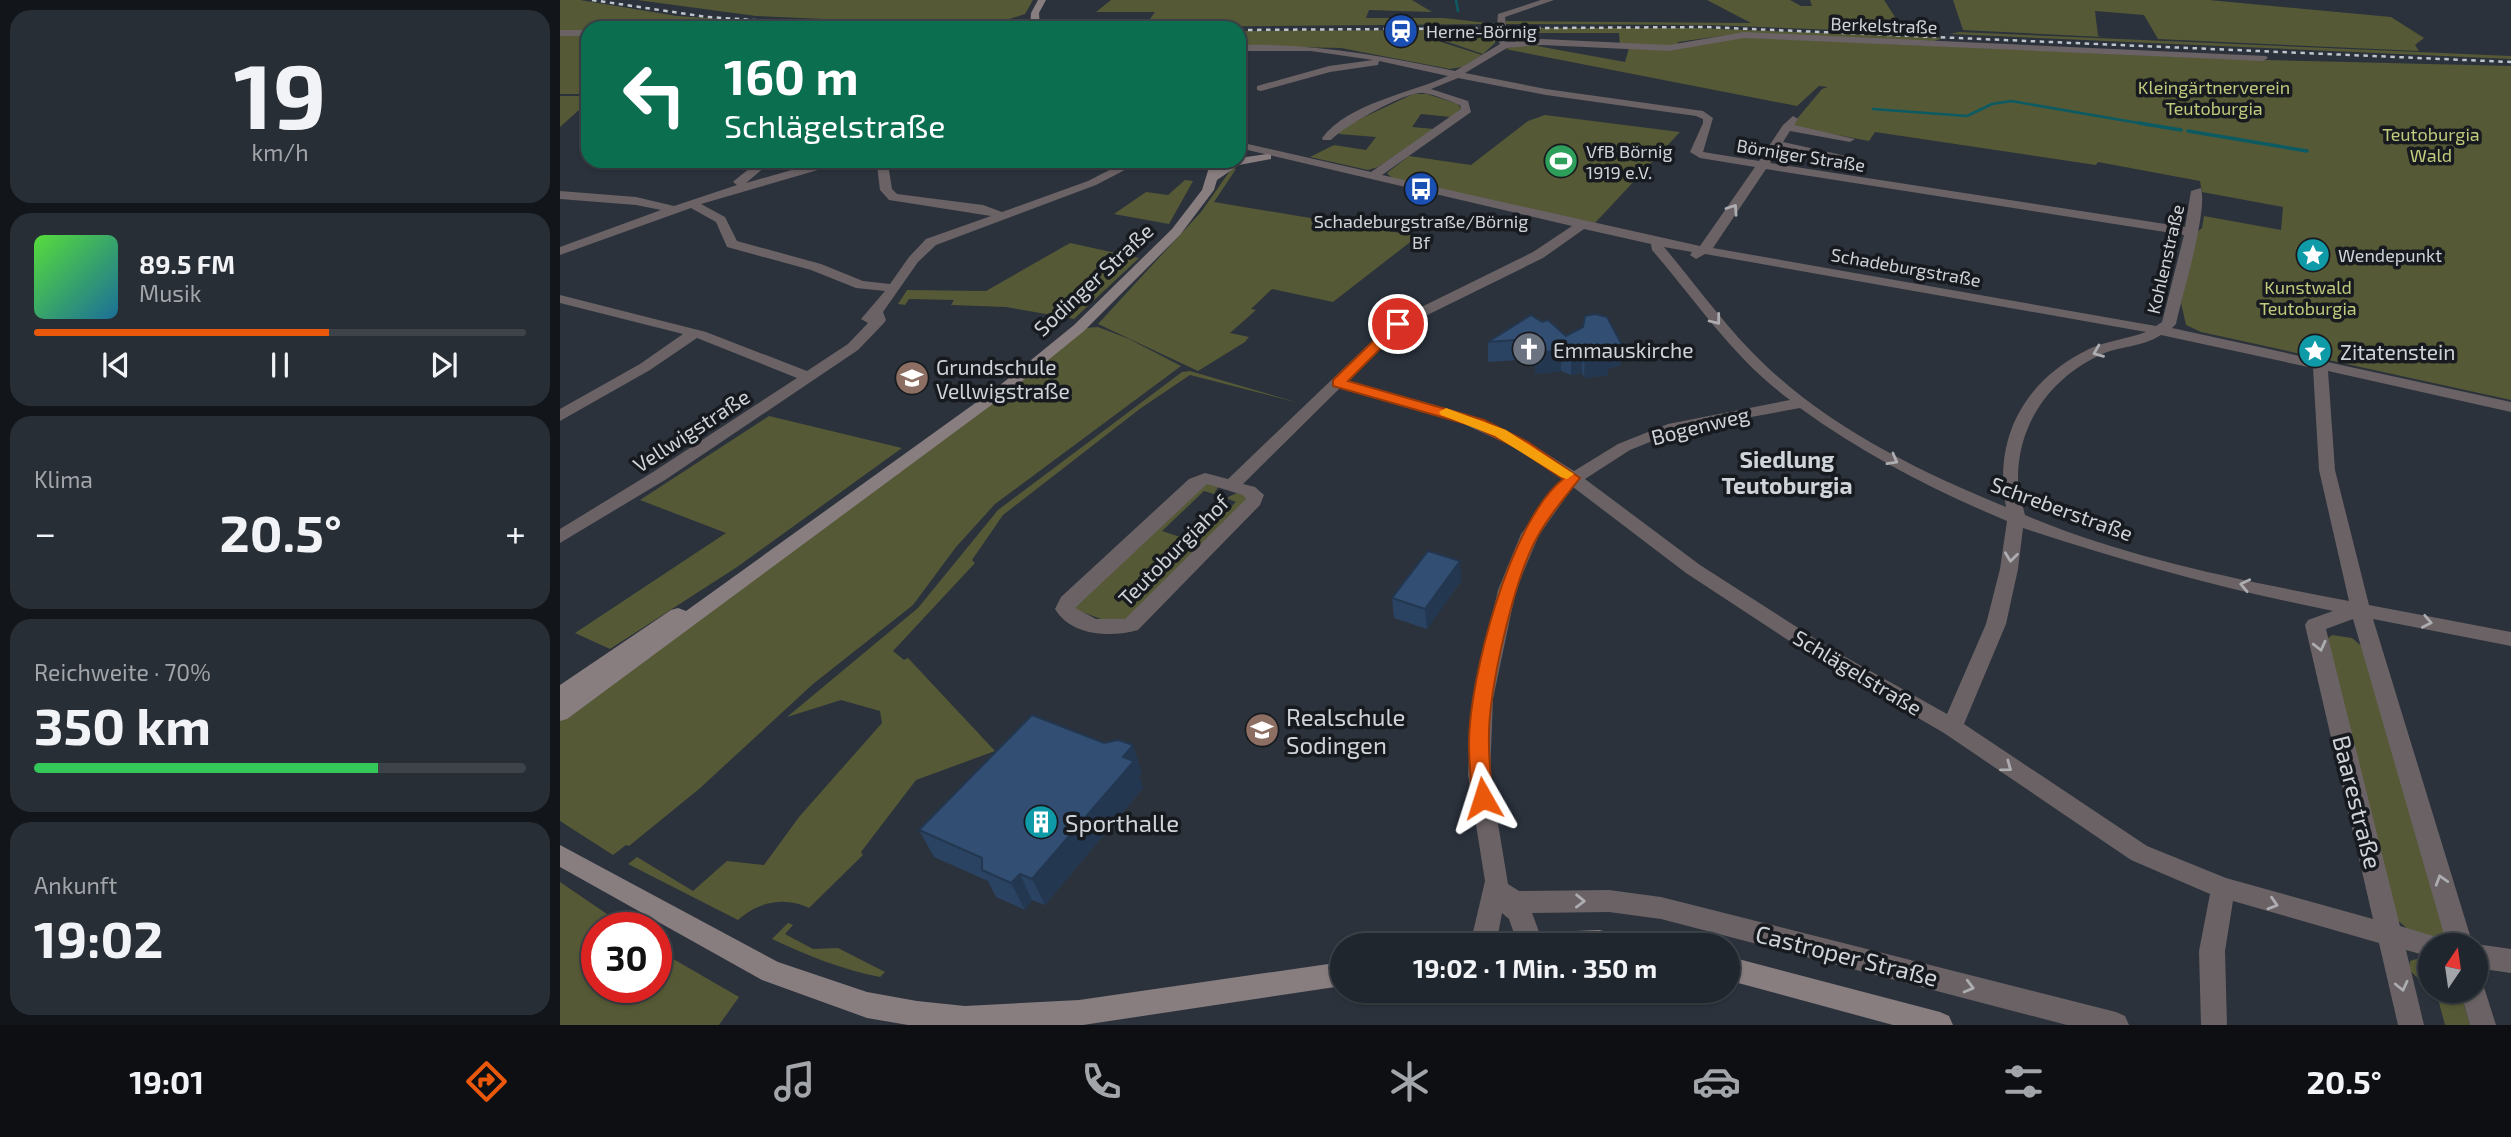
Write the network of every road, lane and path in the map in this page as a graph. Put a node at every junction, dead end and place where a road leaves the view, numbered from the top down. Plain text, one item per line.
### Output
1 (1042, 0) edge
2 (1550, 0) edge
3 (1035, 21) edge
4 (560, 33) edge
5 (581, 33) edge
6 (1505, 46) junction
7 (1246, 48) edge
8 (2263, 58) dead end
9 (1385, 60) junction
10 (1458, 74) junction
11 (1261, 88) dead end
12 (1422, 89) junction
13 (1327, 138) dead end
14 (1850, 139) dead end
15 (1776, 144) junction
16 (1246, 147) edge
17 (1246, 155) edge
18 (1268, 157) junction
19 (1849, 159) dead end
20 (1296, 160) junction
21 (1246, 161) edge
22 (1761, 167) junction
23 (757, 168) edge
24 (806, 168) edge
25 (885, 168) edge
26 (1122, 168) edge
27 (1205, 168) edge
28 (1216, 168) edge
29 (1228, 168) edge
30 (1214, 177) junction
31 (1371, 177) junction
32 (2197, 191) dead end
33 (724, 192) junction
34 (560, 195) edge
35 (1200, 197) junction
36 (692, 204) junction
37 (676, 210) junction
38 (1000, 215) junction
39 (1581, 225) junction
40 (2191, 232) junction
41 (1658, 242) junction
42 (1703, 250) junction
43 (560, 251) edge
44 (1674, 266) junction
45 (894, 288) junction
46 (560, 299) edge
47 (2162, 331) junction
48 (694, 333) junction
49 (2320, 363) junction
50 (811, 377) junction
51 (1338, 383) junction
52 (1802, 403) junction
53 (2511, 407) edge
54 (560, 416) edge
55 (1573, 478) junction
56 (1231, 485) junction
57 (2016, 516) junction
58 (560, 537) edge
59 (770, 558) junction
60 (2360, 609) junction
61 (2511, 639) edge
62 (560, 696) edge
63 (560, 713) edge
64 (1952, 727) junction
65 (562, 851) edge
66 (2223, 888) junction
67 (1500, 894) junction
68 (1486, 933) edge
69 (1522, 933) edge
70 (2456, 933) edge
71 (2391, 937) junction
72 (2418, 943) edge
73 (2488, 958) edge
74 (2511, 961) edge
75 (1740, 971) edge
76 (1330, 976) edge
77 (2477, 1003) edge
78 (1940, 1025) edge
79 (2116, 1025) edge
80 (2214, 1025) edge
81 (2411, 1025) edge
82 (2483, 1025) edge

1 - 3 main road
2 - 6 street
4 - 5 street
6 - 8 street, Berkelstraße
6 - 10 street, Berkelstraße
7 - 9 street
9 - 10 street
9 - 11 street
10 - 12 street, Berkelstraße
10 - 22 street, Börniger Straße
12 - 13 street, Berkelstraße
12 - 31 street
14 - 15 street
15 - 19 street
15 - 22 street
16 - 20 street, Schadeburgstraße
17 - 18 street, Schadeburgstraße
18 - 20 street, Schadeburgstraße
18 - 21 main road
20 - 31 street, Schadeburgstraße
22 - 40 street, Börniger Straße
42 -> 22 street
23 - 33 street
24 - 33 street
25 - 38 street
26 - 38 street, Vellwigstraße
27 - 35 main road, Sodinger Straße
28 - 30 main road, Sodinger Straße
29 - 30 main road
30 - 35 main road, Sodinger Straße
31 - 39 street, Schadeburgstraße
32 - 40 street, Kohlenstraße
33 - 36 street
34 - 37 street
35 - 59 main road, Sodinger Straße
36 - 37 street
36 - 45 street
37 - 43 street
38 - 45 street, Vellwigstraße
39 - 41 street, Schadeburgstraße
39 - 51 street, Teutoburgiahof
40 - 47 street, Kohlenstraße
41 - 42 street, Schadeburgstraße
41 - 44 street, Schreberstraße
42 - 44 street
42 - 47 street, Schadeburgstraße
44 -> 52 street, Schreberstraße
45 - 50 street, Vellwigstraße
46 - 48 street
47 - 49 street, Schadeburgstraße
47 -> 57 street
48 - 50 street
48 - 54 street
49 - 53 street, Schadeburgstraße
49 - 60 street
50 - 58 street, Vellwigstraße
51 - 55 street, Schlägelstraße
51 - 56 street, Teutoburgiahof
52 - 55 street, Bogenweg
52 -> 57 street, Schreberstraße
55 - 64 street, Schlägelstraße
55 - 67 street, Bogenweg
56 - 56 street, Teutoburgiahof
60 -> 57 street, Schreberstraße
57 -> 64 street
59 - 62 main road, Sodinger Straße
59 - 63 main road, Sodinger Straße
60 -> 61 street, Schreberstraße
70 -> 60 street
60 -> 71 street, Baarestraße
64 -> 66 street, Schlägelstraße
65 - 76 main road
66 -> 71 street, Schlägelstraße
66 - 80 street
67 - 68 street, Bogenweg
67 - 69 street, Bogenweg
67 -> 79 street, Castroper Straße
71 - 72 street, Schlägelstraße
71 -> 81 street, Baarestraße
73 - 74 street
75 - 78 main road, Castroper Straße
77 - 82 street

